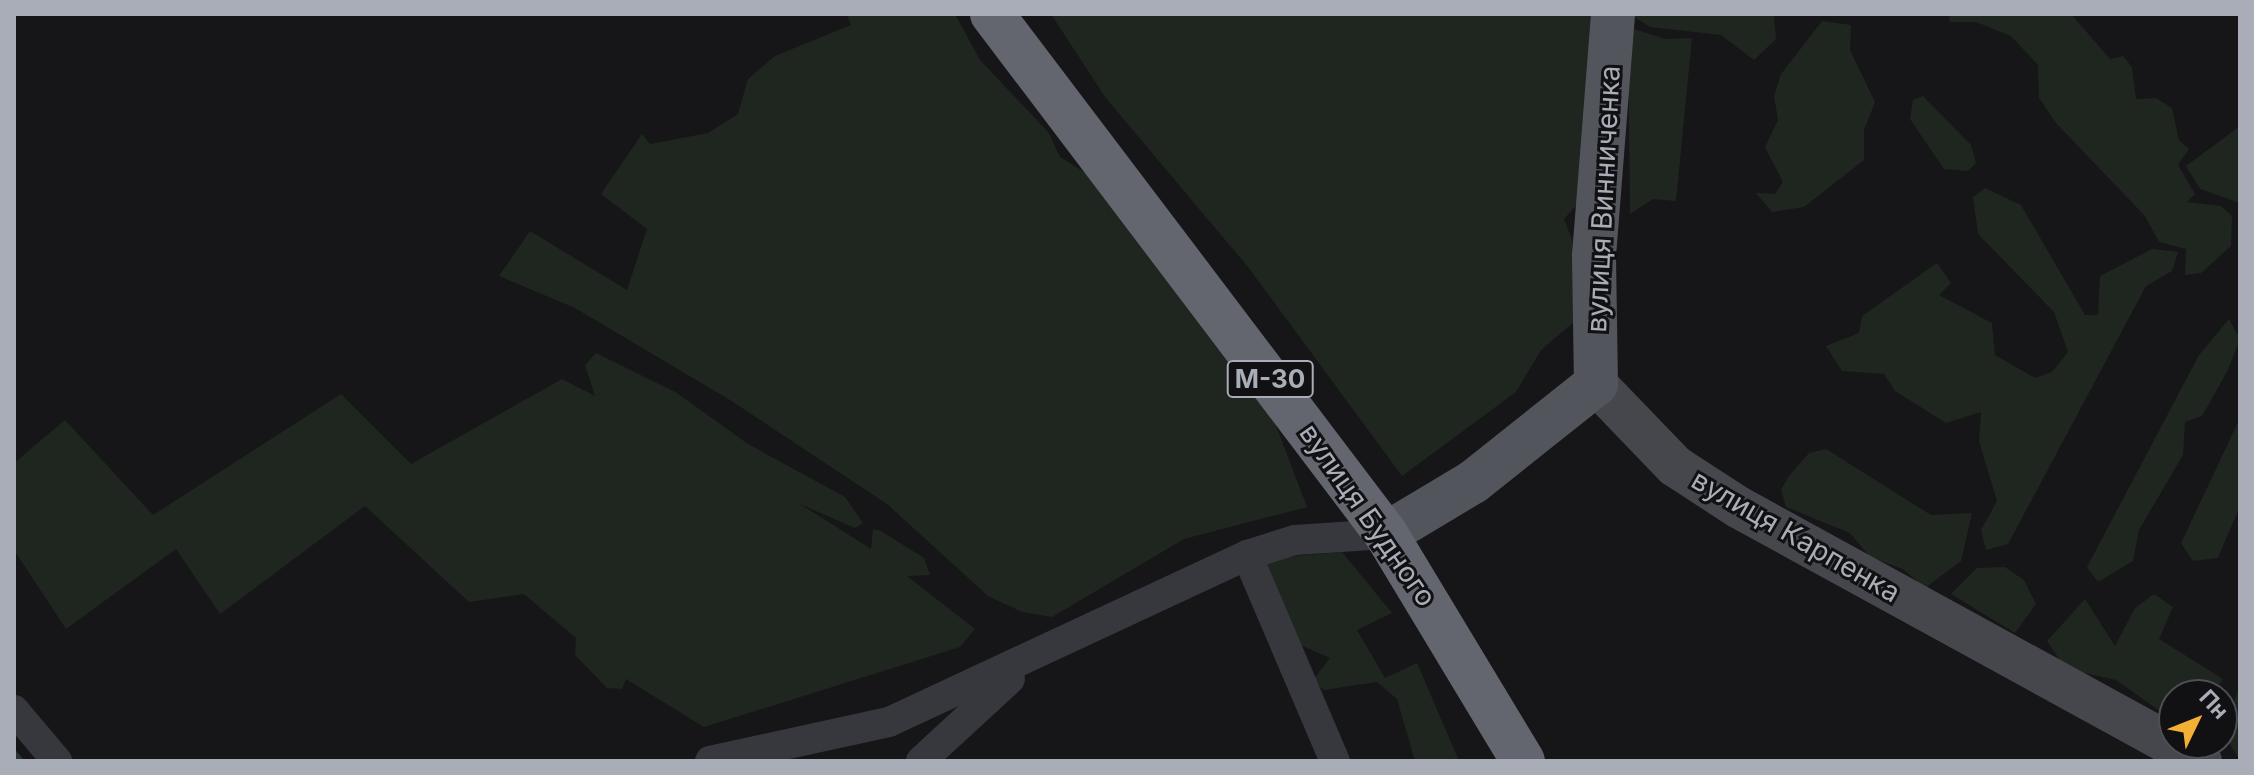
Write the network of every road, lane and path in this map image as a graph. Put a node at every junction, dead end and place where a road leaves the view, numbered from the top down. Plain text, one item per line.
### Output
1 (992, 14) edge
2 (1613, 14) edge
3 (1596, 384) junction
4 (1386, 534) junction
5 (1247, 555) junction
6 (1026, 664) junction
7 (14, 710) edge
8 (57, 761) edge
9 (710, 761) edge
10 (921, 761) edge
11 (1335, 761) edge
12 (1523, 761) edge
13 (2201, 761) edge

1 - 4 highway, вулиця Будного / М-30
2 - 3 main road, вулиця Винниченка
3 - 4 main road
3 - 13 main road, вулиця Карпенка
4 - 5 street
4 - 12 highway, вулиця Будного / М-30
5 - 6 street
5 - 11 street
6 - 9 street
6 - 10 street
7 - 8 street

